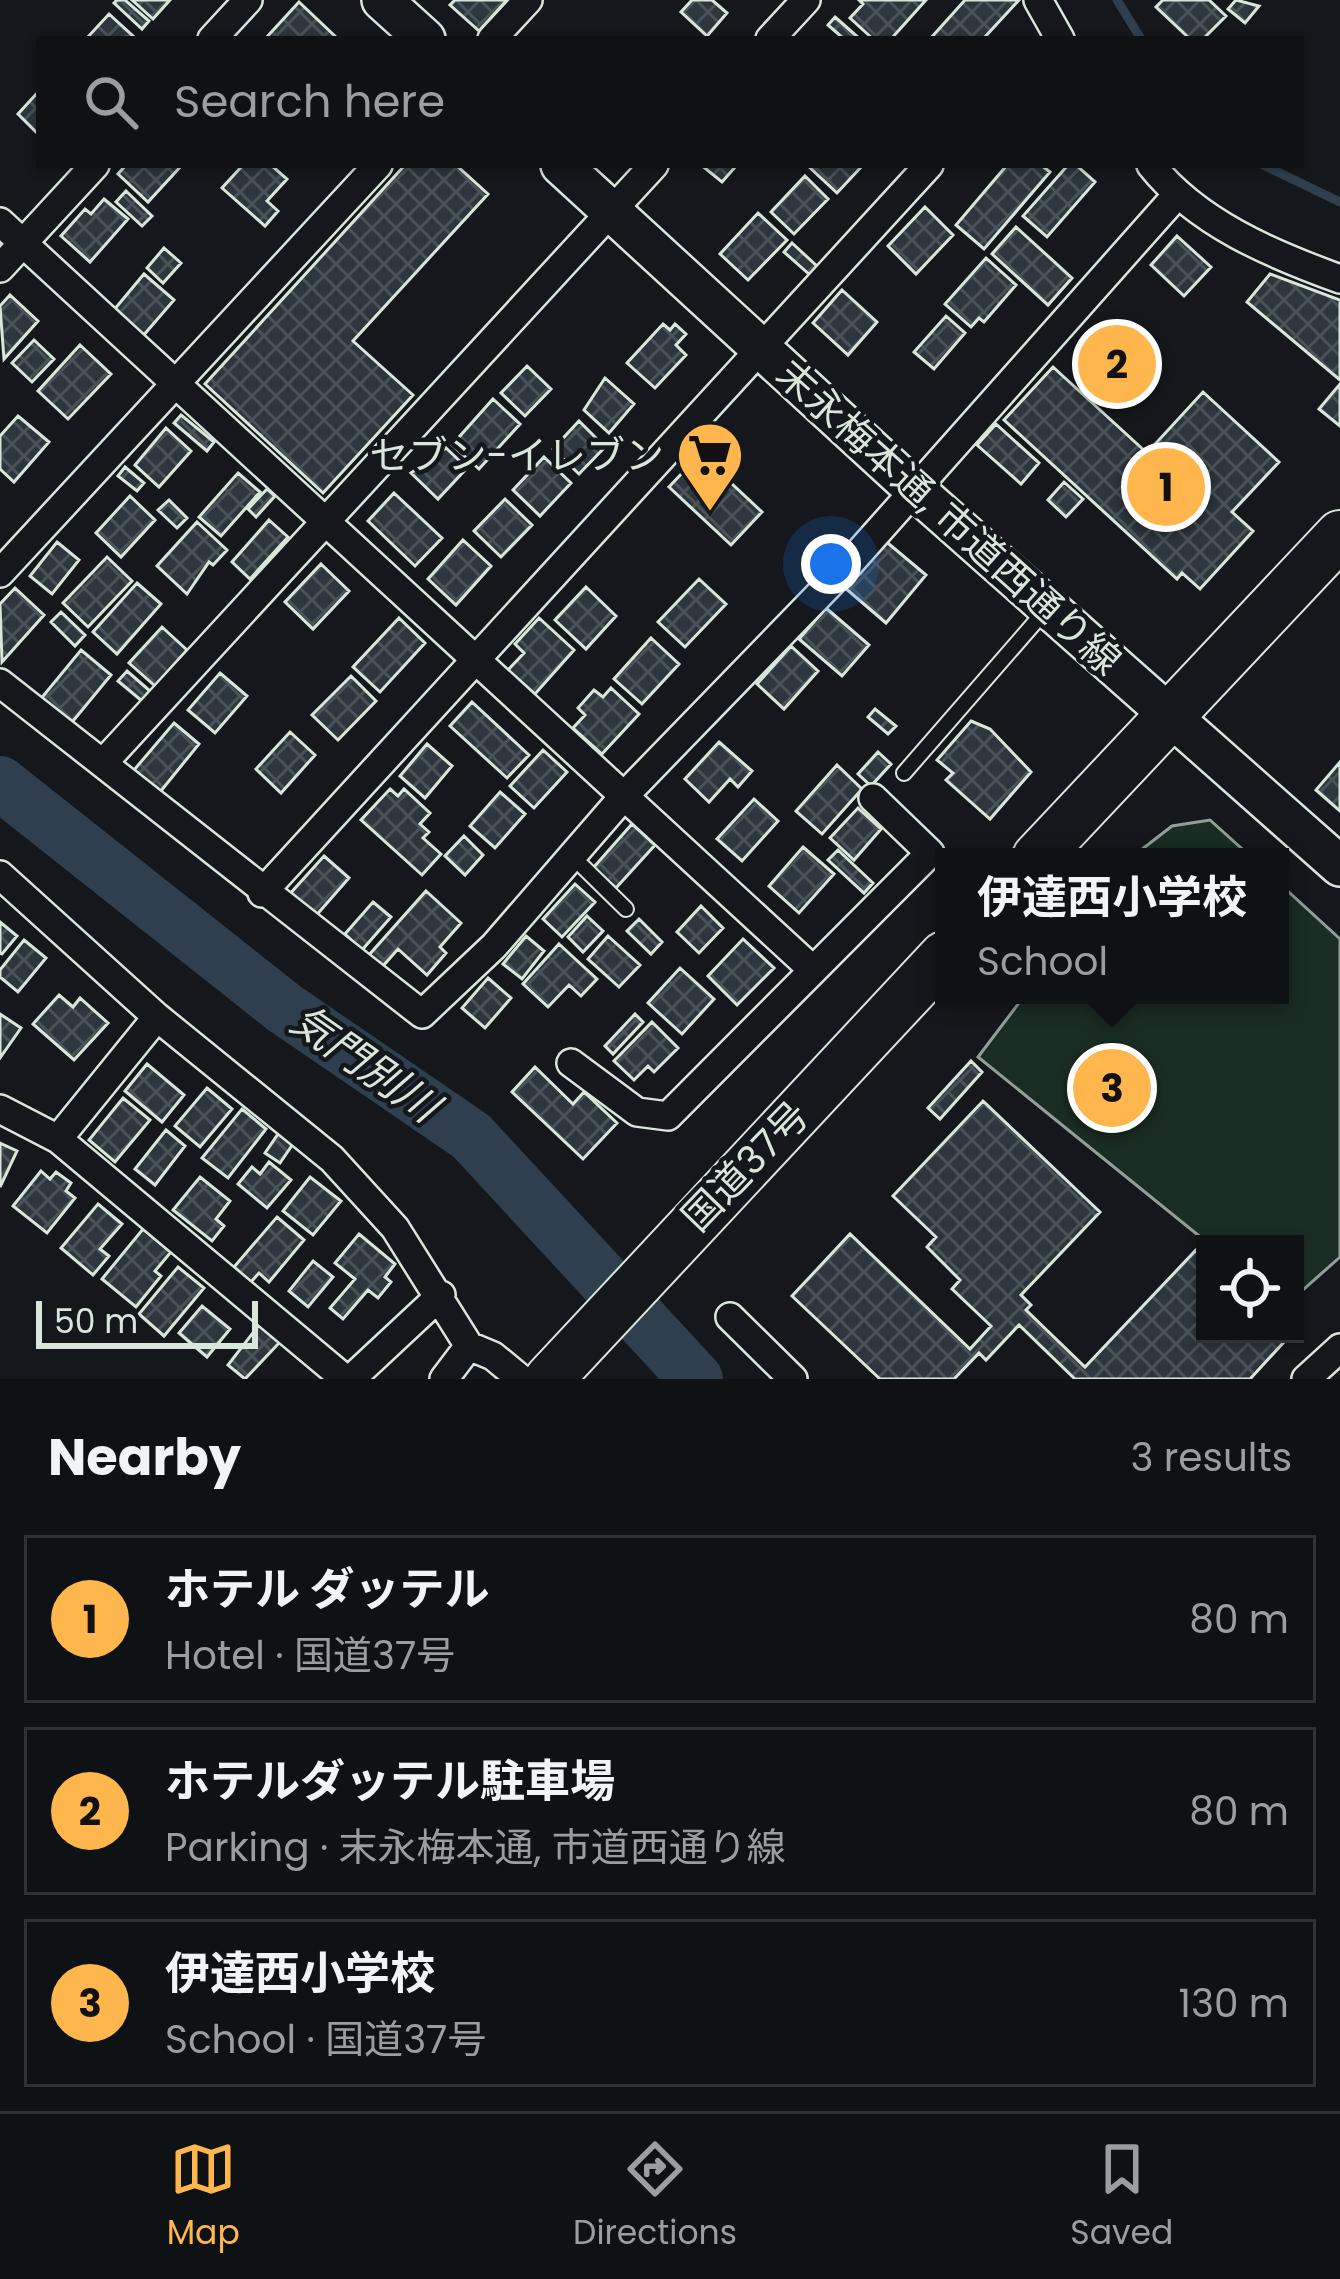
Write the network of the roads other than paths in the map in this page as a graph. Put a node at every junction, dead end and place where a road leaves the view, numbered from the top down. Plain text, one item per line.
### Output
1 (248, 0) edge
2 (382, 0) edge
3 (528, 0) edge
4 (806, 0) edge
5 (1038, 0) edge
6 (215, 36) edge
7 (422, 36) edge
8 (495, 36) edge
9 (773, 36) edge
10 (1052, 36) edge
11 (92, 168) edge
12 (374, 168) edge
13 (564, 168) edge
14 (651, 168) edge
15 (926, 168) edge
16 (1153, 168) edge
17 (1176, 196) junction
18 (611, 211) junction
19 (0, 222) edge
20 (23, 243) junction
21 (0, 268) edge
22 (1340, 279) edge
23 (762, 346) junction
24 (176, 386) junction
25 (913, 488) junction
26 (327, 519) junction
27 (1340, 535) edge
28 (0, 573) edge
29 (1048, 608) junction
30 (478, 659) junction
31 (0, 682) edge
32 (1170, 716) junction
33 (104, 762) junction
34 (904, 773) dead end
35 (624, 796) junction
36 (873, 798) dead end
37 (1045, 848) edge
38 (572, 856) junction
39 (1340, 866) edge
40 (0, 875) edge
41 (262, 893) junction
42 (626, 909) dead end
43 (935, 965) edge
44 (813, 970) junction
45 (157, 1017) junction
46 (572, 1063) dead end
47 (0, 1109) edge
48 (58, 1139) junction
49 (441, 1295) junction
50 (730, 1317) dead end
51 (469, 1346) junction
52 (1340, 1348) edge
53 (785, 1376) edge
54 (348, 1379) edge
55 (444, 1379) edge
56 (521, 1379) edge
57 (549, 1379) edge
58 (1306, 1379) edge

1 - 6 street
2 - 7 street
3 - 8 street
4 - 9 street
5 - 10 street
11 - 20 street
12 - 24 street
13 - 18 street, 末永梅本通, 市道西通り線
14 - 18 street
15 - 23 street
16 - 17 street
17 - 22 street
17 - 25 street
18 - 23 street, 末永梅本通, 市道西通り線
18 - 26 street
19 - 20 street
20 - 21 street
20 - 24 street
23 - 25 street, 末永梅本通, 市道西通り線
23 - 30 street
24 - 26 street
24 - 28 street
25 - 29 street, 末永梅本通, 市道西通り線
25 - 35 street
26 - 30 street
26 - 33 street
27 - 32 highway
29 - 32 street, 末永梅本通, 市道西通り線
29 - 34 lane
30 - 35 street
30 - 41 street
31 - 33 street
32 - 37 highway
32 - 39 street, 末永梅本通, 市道西通り線
33 - 41 street
35 - 38 street
35 - 44 street
36 - 44 street
38 - 41 street
38 - 42 lane
40 - 45 street
43 - 57 highway, 国道37号
44 - 46 street
45 - 48 street
45 - 49 street
47 - 48 street
48 - 54 street
49 - 51 street
49 - 54 street
50 - 53 street
51 - 55 street
51 - 56 street
52 - 58 street

